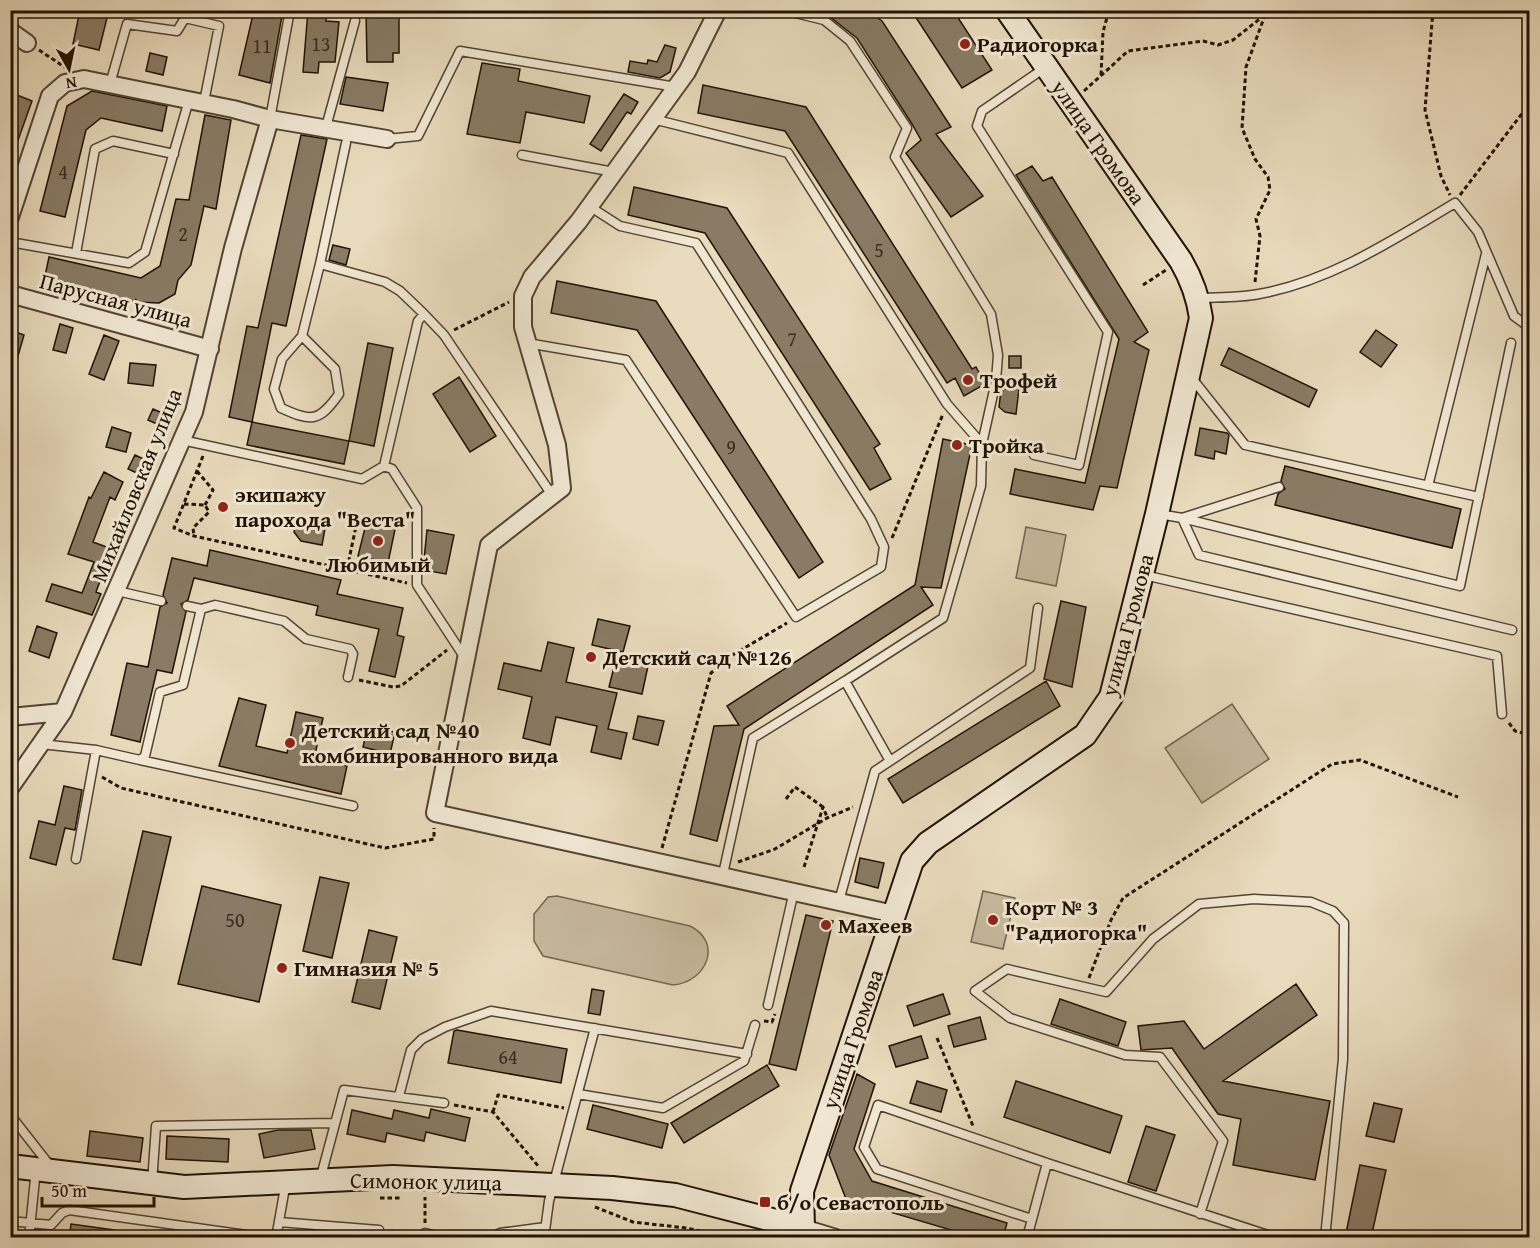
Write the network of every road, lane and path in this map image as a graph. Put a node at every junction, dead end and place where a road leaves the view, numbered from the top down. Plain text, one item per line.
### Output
1 (290, 10) edge
2 (718, 10) edge
3 (783, 10) edge
4 (1007, 10) edge
5 (1109, 10) edge
6 (1271, 10) edge
7 (1433, 10) edge
8 (1265, 15) junction
9 (355, 21) dead end
10 (10, 31) edge
11 (27, 43) joint
12 (1046, 67) junction
13 (1101, 75) junction
14 (84, 79) junction
15 (110, 84) junction
16 (676, 87) junction
17 (1086, 89) dead end
18 (197, 101) junction
19 (1530, 103) edge
20 (270, 119) junction
21 (653, 119) junction
22 (326, 128) junction
23 (387, 139) joint
24 (346, 143) dead end
25 (174, 154) junction
26 (522, 154) dead end
27 (614, 172) junction
28 (1455, 203) junction
29 (589, 206) junction
30 (10, 217) edge
31 (10, 242) edge
32 (76, 253) junction
33 (1486, 254) junction
34 (320, 264) junction
35 (1170, 267) dead end
36 (1255, 282) dead end
37 (1143, 285) dead end
38 (10, 294) edge
39 (523, 296) junction
40 (1199, 298) junction
41 (424, 314) junction
42 (1530, 323) edge
43 (444, 335) junction
44 (302, 336) junction
45 (527, 343) junction
46 (1511, 343) dead end
47 (210, 349) junction
48 (1189, 375) junction
49 (947, 404) junction
50 (183, 440) junction
51 (982, 444) junction
52 (207, 446) junction
53 (1016, 452) dead end
54 (1034, 455) dead end
55 (384, 466) junction
56 (198, 471) junction
57 (1428, 486) junction
58 (1279, 487) dead end
59 (552, 495) junction
60 (1479, 497) junction
61 (184, 504) junction
62 (205, 505) junction
63 (358, 512) dead end
64 (1157, 514) junction
65 (1182, 518) junction
66 (194, 536) junction
67 (884, 547) junction
68 (347, 569) junction
69 (1141, 574) junction
70 (417, 585) junction
71 (117, 591) junction
72 (161, 601) dead end
73 (187, 606) dead end
74 (1038, 608) dead end
75 (201, 609) junction
76 (796, 617) junction
77 (1512, 630) dead end
78 (455, 644) junction
79 (465, 659) junction
80 (348, 678) joint
81 (846, 681) junction
82 (63, 712) junction
83 (1502, 714) joint
84 (10, 717) edge
85 (1530, 735) edge
86 (41, 744) junction
87 (96, 750) junction
88 (140, 760) junction
89 (890, 761) junction
90 (92, 772) junction
91 (10, 788) edge
92 (1458, 796) dead end
93 (786, 798) dead end
94 (855, 806) dead end
95 (352, 807) dead end
96 (823, 807) junction
97 (827, 818) junction
98 (818, 823) junction
99 (434, 839) dead end
100 (76, 859) dead end
101 (658, 861) junction
102 (804, 867) dead end
103 (724, 871) junction
104 (794, 891) junction
105 (839, 901) junction
106 (894, 914) junction
107 (10, 942) edge
108 (10, 946) edge
109 (1086, 987) junction
110 (768, 1005) dead end
111 (775, 1013) dead end
112 (772, 1022) dead end
113 (755, 1025) dead end
114 (595, 1028) junction
115 (937, 1038) dead end
116 (747, 1054) junction
117 (578, 1094) junction
118 (399, 1096) junction
119 (444, 1103) joint
120 (574, 1111) junction
121 (493, 1113) junction
122 (10, 1120) edge
123 (335, 1123) junction
124 (978, 1139) junction
125 (1047, 1163) junction
126 (10, 1166) edge
127 (46, 1171) junction
128 (548, 1178) junction
129 (320, 1180) junction
130 (286, 1182) junction
131 (152, 1183) junction
132 (407, 1197) dead end
133 (416, 1197) dead end
134 (425, 1197) junction
135 (436, 1197) dead end
136 (369, 1198) dead end
137 (589, 1206) dead end
138 (1200, 1214) junction
139 (1032, 1220) junction
140 (10, 1221) edge
141 (279, 1222) junction
142 (30, 1223) junction
143 (545, 1227) junction
144 (379, 1230) joint
145 (425, 1233) junction
146 (799, 1233) edge
147 (29, 1238) edge
148 (268, 1238) edge
149 (276, 1238) edge
150 (446, 1238) edge
151 (491, 1238) edge
152 (544, 1238) edge
153 (736, 1238) edge
154 (836, 1238) edge
155 (1027, 1238) edge
156 (1277, 1238) edge
157 (1325, 1238) edge

1 - 20 lane
2 - 16 street
3 - 51 lane
4 - 12 street, улица Громова
5 - 13 path
6 - 8 path
7 - 28 path
8 - 13 path
8 - 36 path
9 - 22 lane
10 - 11 street
11 - 14 path
12 - 40 street, улица Громова
12 - 54 lane
13 - 17 path
14 - 15 street
14 - 30 street
15 - 18 street
15 - 18 lane
16 - 21 street
16 - 23 lane
18 - 20 street
18 - 25 lane
19 - 28 path
20 - 22 street
20 - 47 street, Михайловская улица
21 - 27 street
21 - 49 lane
22 - 23 street
24 - 34 lane
25 - 32 lane
25 - 32 lane
26 - 27 lane
27 - 29 street
28 - 33 lane
28 - 40 lane
29 - 39 street
29 - 67 lane
31 - 32 lane
33 - 42 lane
33 - 57 lane
34 - 41 lane
34 - 44 lane
35 - 37 path
38 - 47 street, Парусная улица
39 - 43 path
39 - 45 street
40 - 48 street, улица Громова
41 - 43 lane
41 - 55 lane
43 - 59 lane
44 - 44 lane
45 - 59 street
45 - 76 lane
46 - 60 lane
47 - 50 street, Михайловская улица
48 - 57 lane
48 - 64 street, улица Громова
49 - 51 lane
49 - 67 path
50 - 52 lane
50 - 71 street, Михайловская улица
51 - 53 path
51 - 81 lane
52 - 55 lane
52 - 56 path
55 - 70 lane
56 - 61 path
56 - 62 path
57 - 60 lane
58 - 65 lane
59 - 79 street
60 - 65 lane
61 - 62 path
61 - 66 path
62 - 66 path
63 - 68 path
64 - 65 lane
64 - 69 street, улица Громова
65 - 77 lane
66 - 68 path
67 - 76 lane
68 - 70 path
69 - 83 lane
69 - 106 street, улица Громова
70 - 78 lane
71 - 72 lane
71 - 82 street, Михайловская улица
73 - 75 lane
74 - 89 lane
75 - 80 lane
75 - 88 lane
76 - 101 path
78 - 79 lane
78 - 80 path
79 - 101 street
81 - 89 lane
81 - 103 lane
82 - 84 street
82 - 86 street, Михайловская улица
83 - 85 path
86 - 87 lane
86 - 91 street, Михайловская улица
87 - 88 lane
87 - 90 lane
88 - 95 lane
89 - 105 lane
90 - 99 path
90 - 100 lane
92 - 109 path
93 - 96 path
94 - 97 path
96 - 97 path
96 - 98 path
97 - 98 path
98 - 102 path
98 - 103 path
101 - 103 street
103 - 104 street
104 - 105 street
104 - 110 lane
105 - 106 street
106 - 146 street, улица Громова
107 - 108 lane
109 - 138 lane
109 - 157 lane
111 - 112 path
113 - 116 lane
114 - 116 lane
114 - 117 lane
114 - 118 lane
115 - 124 path
116 - 117 lane
117 - 120 lane
118 - 119 lane
118 - 123 lane
119 - 121 path
120 - 121 path
120 - 128 lane
121 - 128 path
122 - 127 lane
123 - 129 lane
123 - 131 lane
124 - 125 lane
124 - 139 lane
125 - 138 lane
125 - 139 lane
126 - 127 street, Симонок улица
127 - 131 street, Симонок улица
127 - 142 lane
128 - 129 street, Симонок улица
128 - 143 lane
128 - 146 street, Симонок улица
129 - 130 street, Симонок улица
130 - 131 street, Симонок улица
130 - 141 lane
132 - 136 path
133 - 134 path
134 - 135 path
134 - 145 path
137 - 153 path
138 - 156 lane
139 - 155 lane
140 - 142 lane
141 - 144 lane
141 - 149 lane
142 - 147 lane
142 - 148 lane
143 - 151 lane
143 - 152 lane
144 - 145 path
145 - 150 lane
146 - 154 street, Симонок улица

